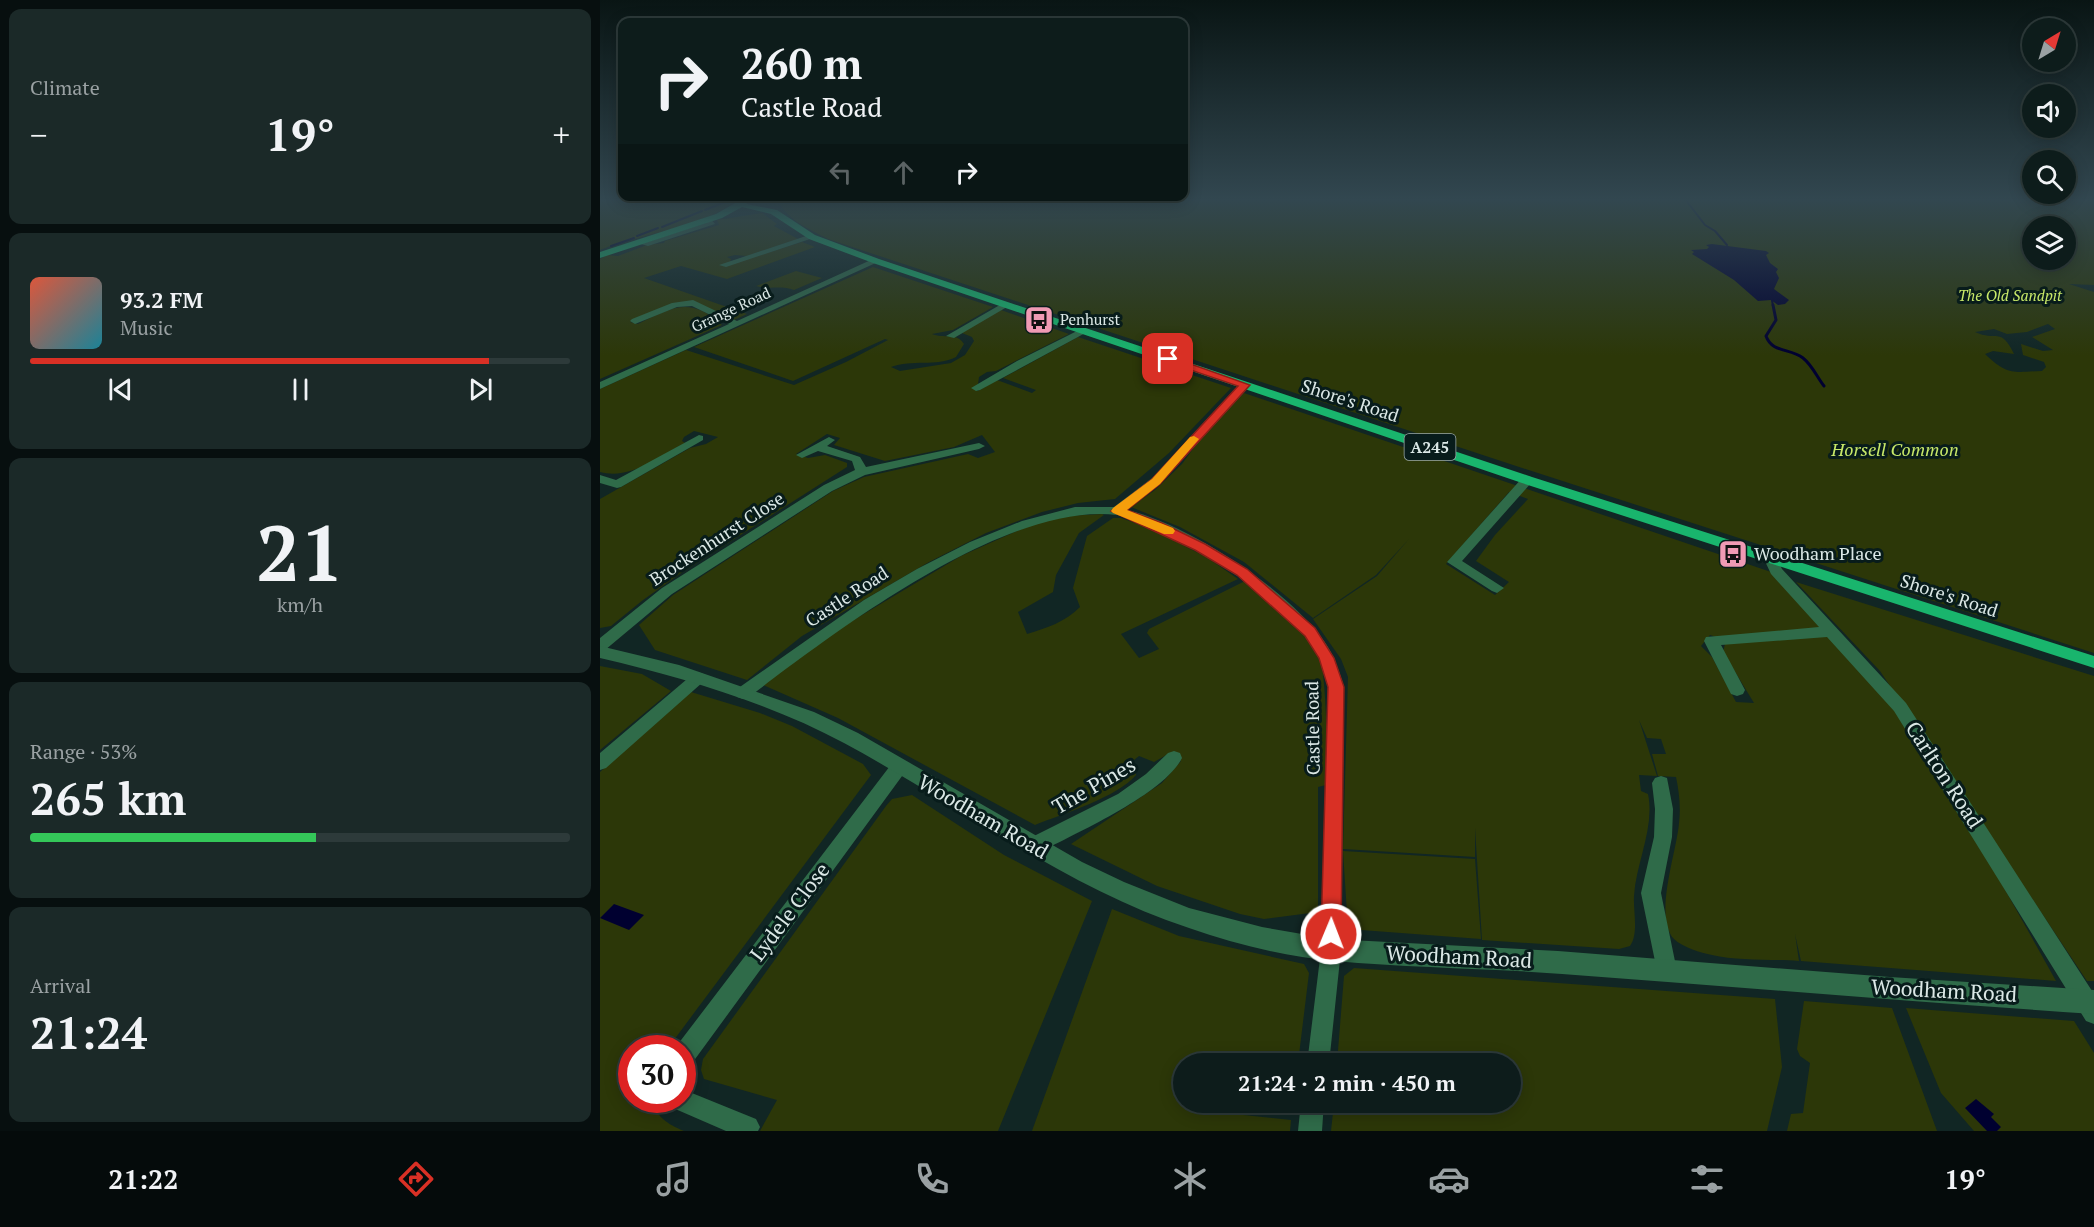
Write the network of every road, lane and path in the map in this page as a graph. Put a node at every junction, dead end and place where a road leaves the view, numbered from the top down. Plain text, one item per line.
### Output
1 (769, 251) edge
2 (849, 251) edge
3 (876, 261) junction
4 (723, 265) dead end
5 (1008, 304) junction
6 (635, 321) dead end
7 (736, 324) junction
8 (1084, 331) junction
9 (951, 336) dead end
10 (1245, 385) junction
11 (600, 387) edge
12 (976, 388) dead end
13 (699, 438) dead end
14 (979, 446) dead end
15 (802, 455) dead end
16 (861, 472) junction
17 (600, 479) edge
18 (1527, 480) junction
19 (617, 484) junction
20 (603, 492) dead end
21 (1118, 511) junction
22 (1770, 557) junction
23 (1497, 588) dead end
24 (1833, 631) junction
25 (600, 646) edge
26 (600, 652) edge
27 (2094, 662) edge
28 (698, 678) junction
29 (1737, 690) dead end
30 (743, 693) junction
31 (1174, 758) dead end
32 (600, 763) edge
33 (899, 767) junction
34 (1661, 783) dead end
35 (1033, 846) junction
36 (1331, 950) junction
37 (1667, 971) junction
38 (2092, 1005) edge
39 (696, 1039) edge
40 (1319, 1053) edge
41 (696, 1108) edge
42 (1312, 1113) edge
43 (748, 1128) dead end
44 (1310, 1131) edge

1 - 4 street
2 - 3 main road, Shore's Road / A245
3 - 5 main road, Shore's Road / A245
3 - 7 street, Grange Road
5 - 8 main road, Shore's Road / A245
5 - 9 street
6 - 7 street
7 - 11 street, Grange Road
8 - 10 main road, Shore's Road / A245
8 - 12 street
10 - 18 main road, Shore's Road / A245
10 - 21 street
13 - 19 street
14 - 16 street, Brockenhurst Close
15 - 16 street
16 - 25 street, Brockenhurst Close
17 - 19 street
18 - 22 main road, Shore's Road / A245
18 - 23 street
19 - 20 street
21 - 30 street, Castle Road
21 - 36 street, Castle Road
22 - 24 street, Carlton Road
22 - 27 main road, Shore's Road / A245
24 - 29 street
24 - 38 street, Carlton Road
26 - 28 street, Woodham Road
28 - 30 street, Woodham Road
28 - 32 street
30 - 33 street, Woodham Road
31 - 35 street, The Pines
33 - 35 street, Woodham Road
33 - 39 street, Lydele Close
34 - 37 street
35 - 36 street, Woodham Road
36 - 37 street, Woodham Road
36 - 40 street, Castle Road
37 - 38 street, Woodham Road
41 - 43 street
42 - 44 street

